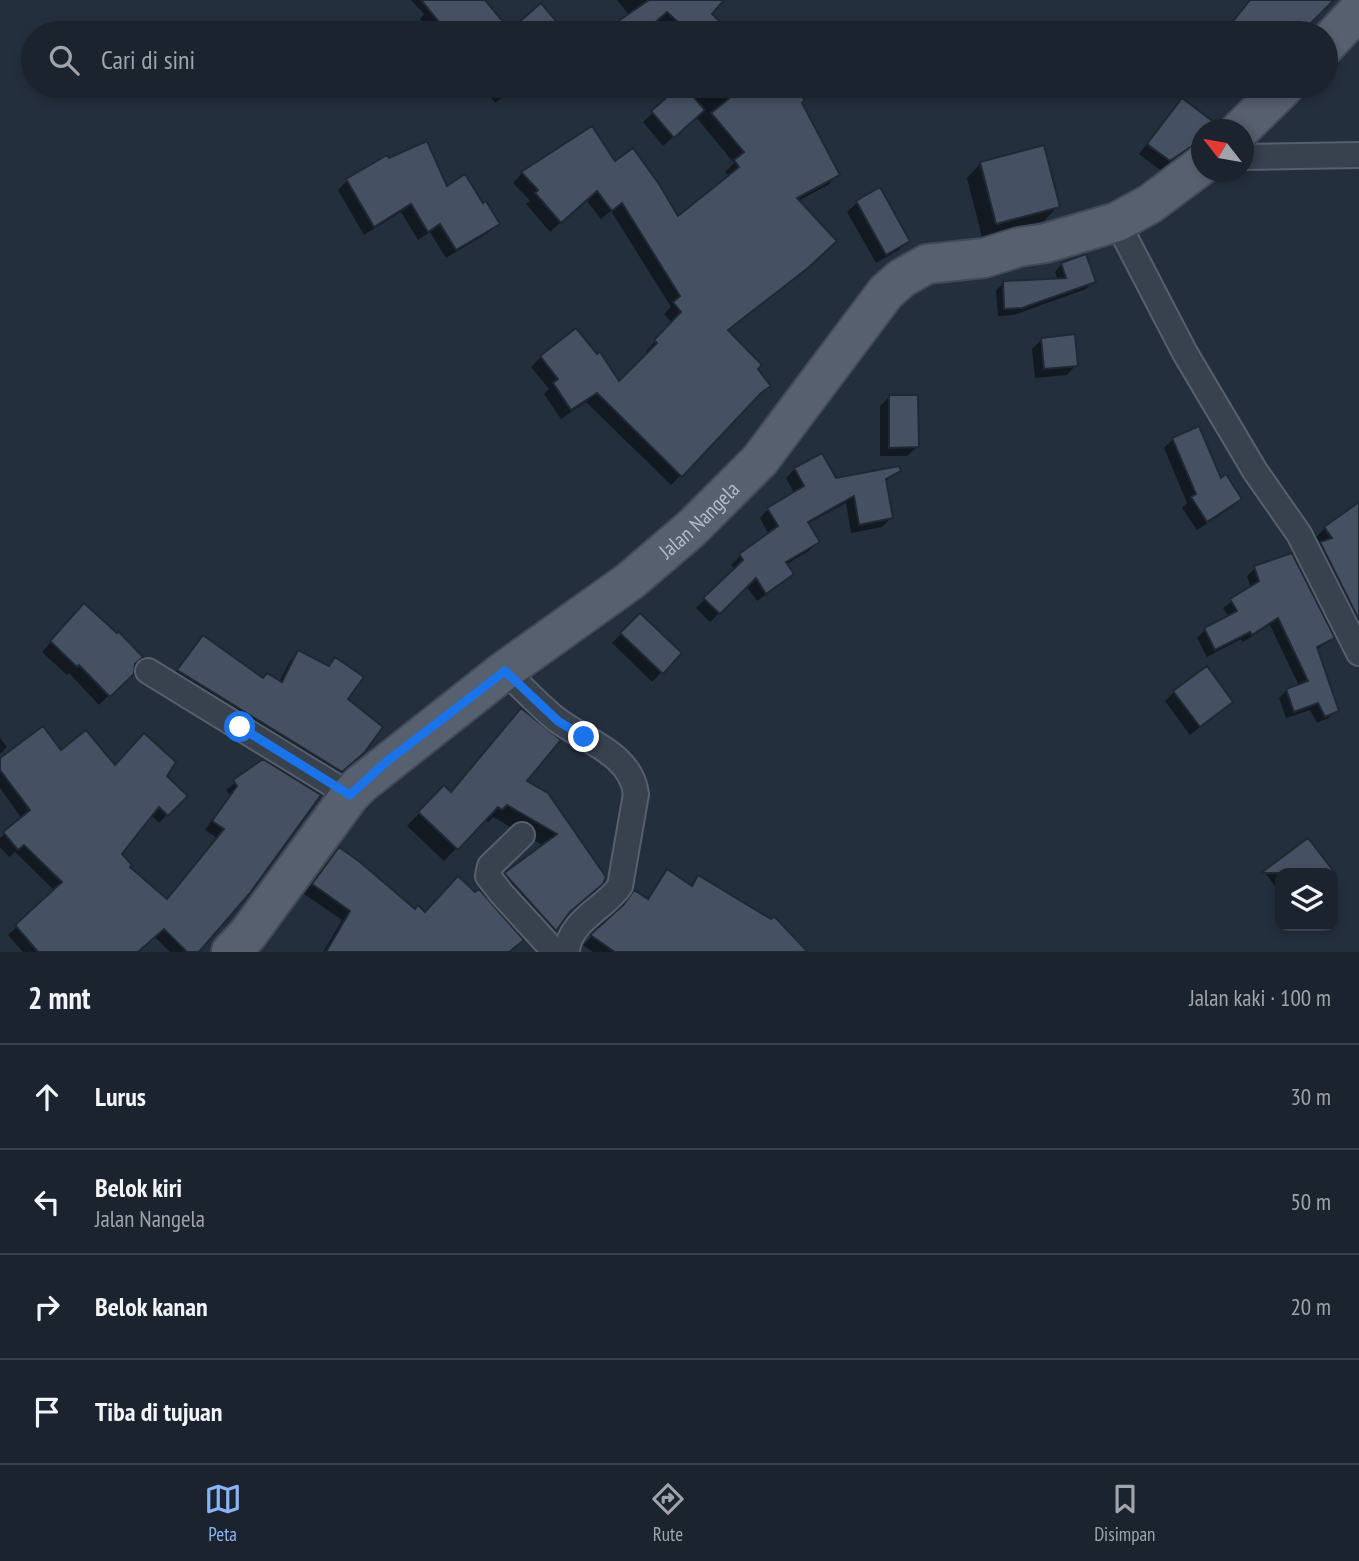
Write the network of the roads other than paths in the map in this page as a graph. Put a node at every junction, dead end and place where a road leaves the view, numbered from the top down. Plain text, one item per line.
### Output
1 (1359, 10) edge
2 (1338, 32) edge
3 (1272, 98) edge
4 (1251, 119) edge
5 (1359, 155) edge
6 (1254, 156) edge
7 (1191, 173) edge
8 (1117, 222) junction
9 (1359, 653) edge
10 (148, 671) dead end
11 (505, 671) junction
12 (350, 795) junction
13 (522, 835) dead end
14 (231, 952) edge
15 (555, 952) edge
16 (567, 952) edge

1 - 2 main road
3 - 4 main road
5 - 6 street
7 - 8 main road, Jalan Nangela
8 - 9 street
8 - 11 main road, Jalan Nangela
10 - 12 street
11 - 12 main road, Jalan Nangela
11 - 16 street
12 - 14 main road, Jalan Nangela
13 - 15 street

